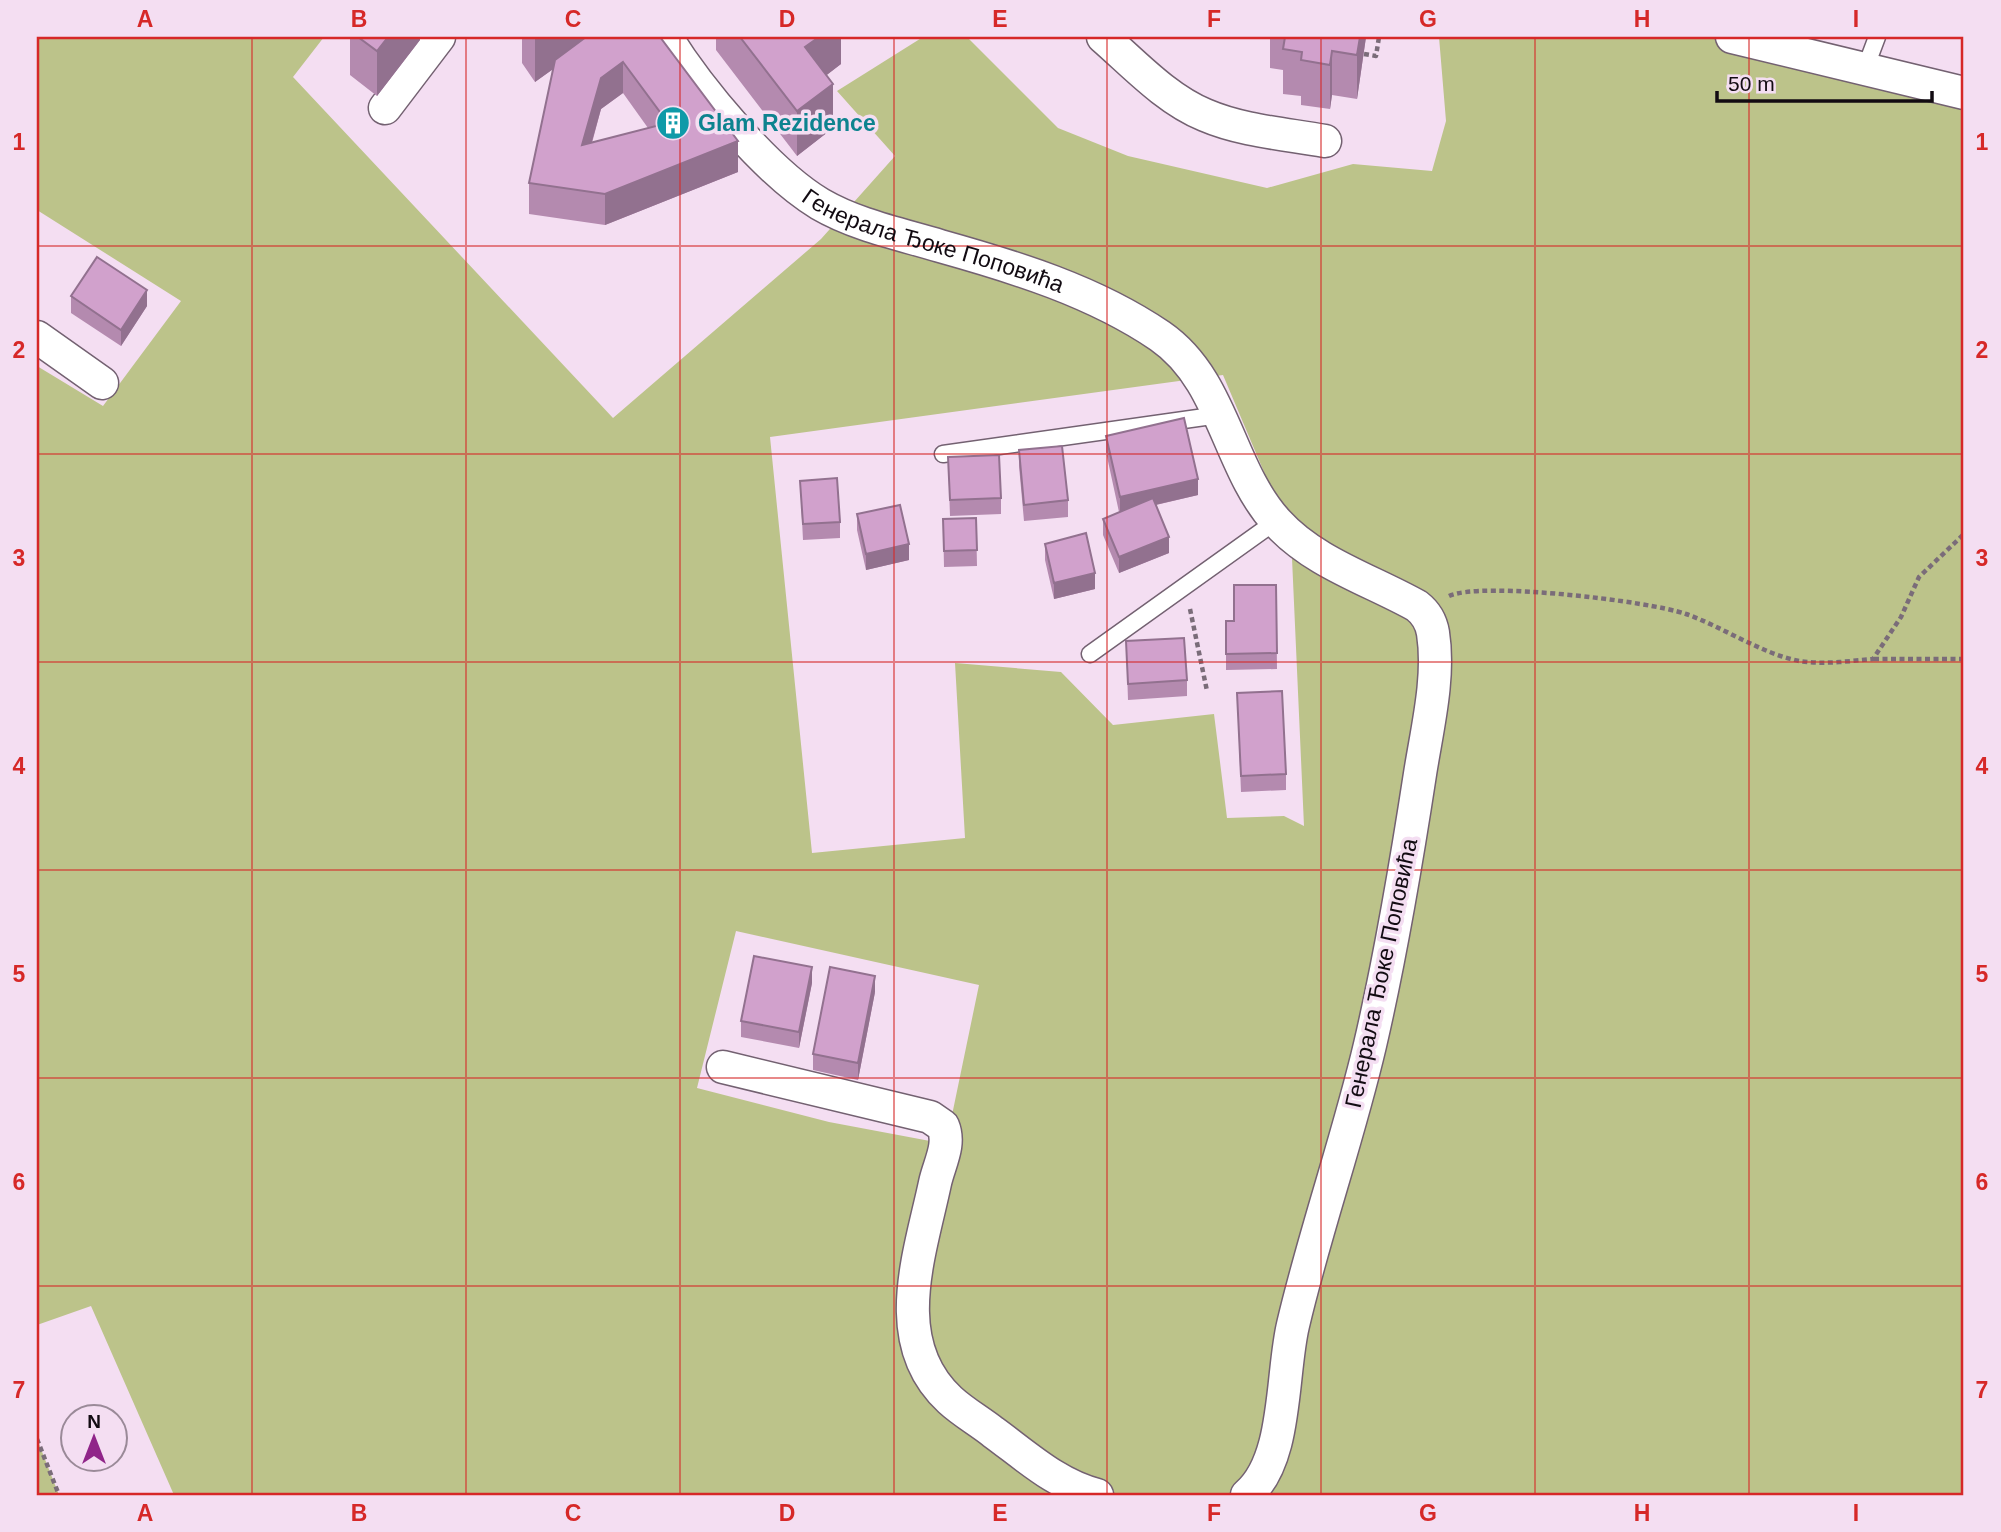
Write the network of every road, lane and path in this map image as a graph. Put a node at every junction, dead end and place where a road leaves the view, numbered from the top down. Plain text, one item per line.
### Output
1 (439, 37) edge
2 (666, 37) edge
3 (1103, 37) edge
4 (1379, 37) edge
5 (1732, 37) edge
6 (1877, 37) edge
7 (1763, 40) edge
8 (1364, 54) dead end
9 (1865, 69) junction
10 (1964, 93) edge
11 (385, 108) dead end
12 (1325, 141) dead end
13 (37, 337) edge
14 (102, 383) dead end
15 (1219, 415) junction
16 (943, 454) dead end
17 (1276, 521) junction
18 (1964, 534) edge
19 (1186, 587) junction
20 (1426, 613) junction
21 (1090, 654) dead end
22 (1873, 659) junction
23 (1964, 659) edge
24 (1207, 691) dead end
25 (723, 1067) dead end
26 (37, 1439) edge
27 (59, 1495) edge
28 (1097, 1495) edge
29 (1247, 1495) edge

1 - 11 street
2 - 15 street, Генерала Ђоке Поповића
3 - 12 street
4 - 8 path
5 - 7 street
6 - 9 lane
7 - 9 street
9 - 10 street
13 - 14 street
15 - 16 lane
15 - 17 street, Генерала Ђоке Поповића
17 - 19 lane
17 - 20 street, Генерала Ђоке Поповића
18 - 22 path
19 - 21 lane
19 - 24 path
20 - 22 path
20 - 29 street, Генерала Ђоке Поповића
22 - 23 path
25 - 28 street
26 - 27 path

